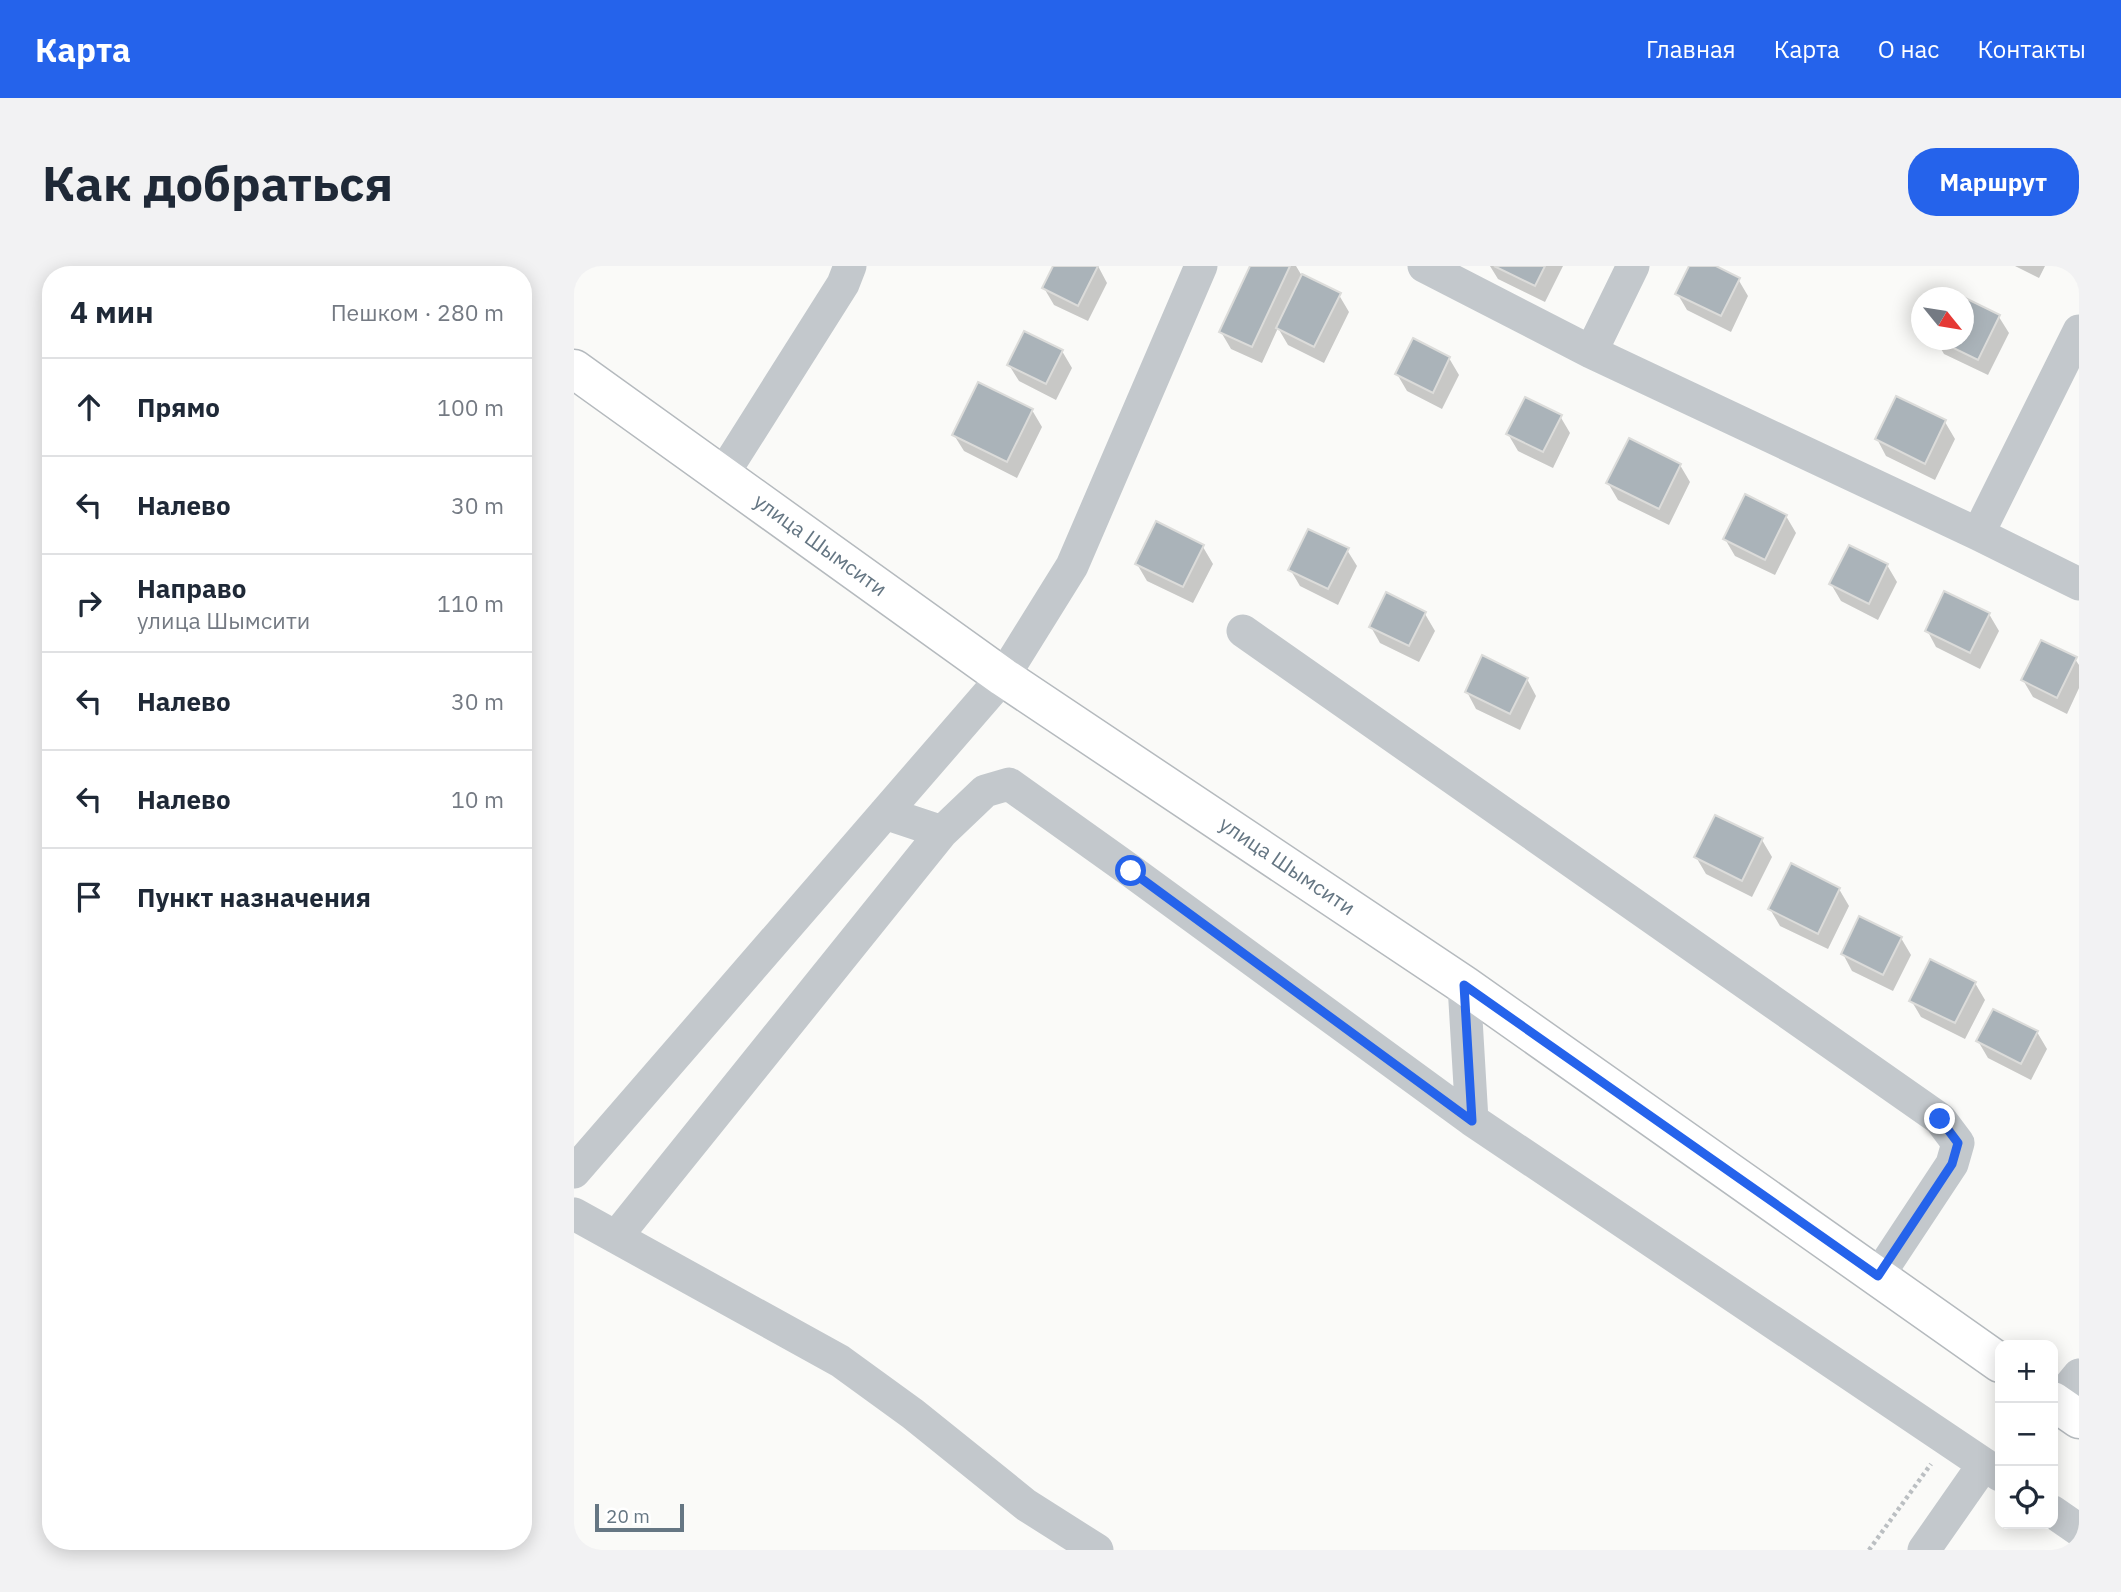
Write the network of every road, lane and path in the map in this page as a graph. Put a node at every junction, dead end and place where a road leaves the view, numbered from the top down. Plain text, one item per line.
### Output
1 (850, 266) edge
2 (1201, 266) edge
3 (1424, 266) edge
4 (1633, 266) edge
5 (2079, 331) edge
6 (1591, 352) junction
7 (574, 369) edge
8 (723, 474) junction
9 (1978, 534) junction
10 (2079, 584) edge
11 (1243, 631) dead end
12 (1003, 677) junction
13 (885, 813) junction
14 (942, 832) junction
15 (1464, 985) junction
16 (1472, 1121) junction
17 (574, 1172) edge
18 (574, 1214) edge
19 (616, 1237) junction
20 (1878, 1276) junction
21 (1995, 1359) edge
22 (1949, 1440) junction
23 (1992, 1469) edge
24 (2058, 1515) edge
25 (2079, 1530) edge
26 (1097, 1550) edge
27 (1869, 1550) edge
28 (1924, 1550) edge

1 - 8 street
2 - 12 street
3 - 6 street
4 - 6 street
5 - 9 street
6 - 9 street
7 - 8 main road, улица Шымсити
8 - 12 main road, улица Шымсити
9 - 10 street
11 - 20 street
12 - 13 street
12 - 15 main road, улица Шымсити
13 - 14 street
13 - 17 street
14 - 16 street
14 - 19 street
15 - 16 street
15 - 20 main road, улица Шымсити
16 - 22 street
18 - 19 street
19 - 26 street
20 - 21 main road, улица Шымсити
22 - 23 street
22 - 27 path
23 - 28 street
24 - 25 street

